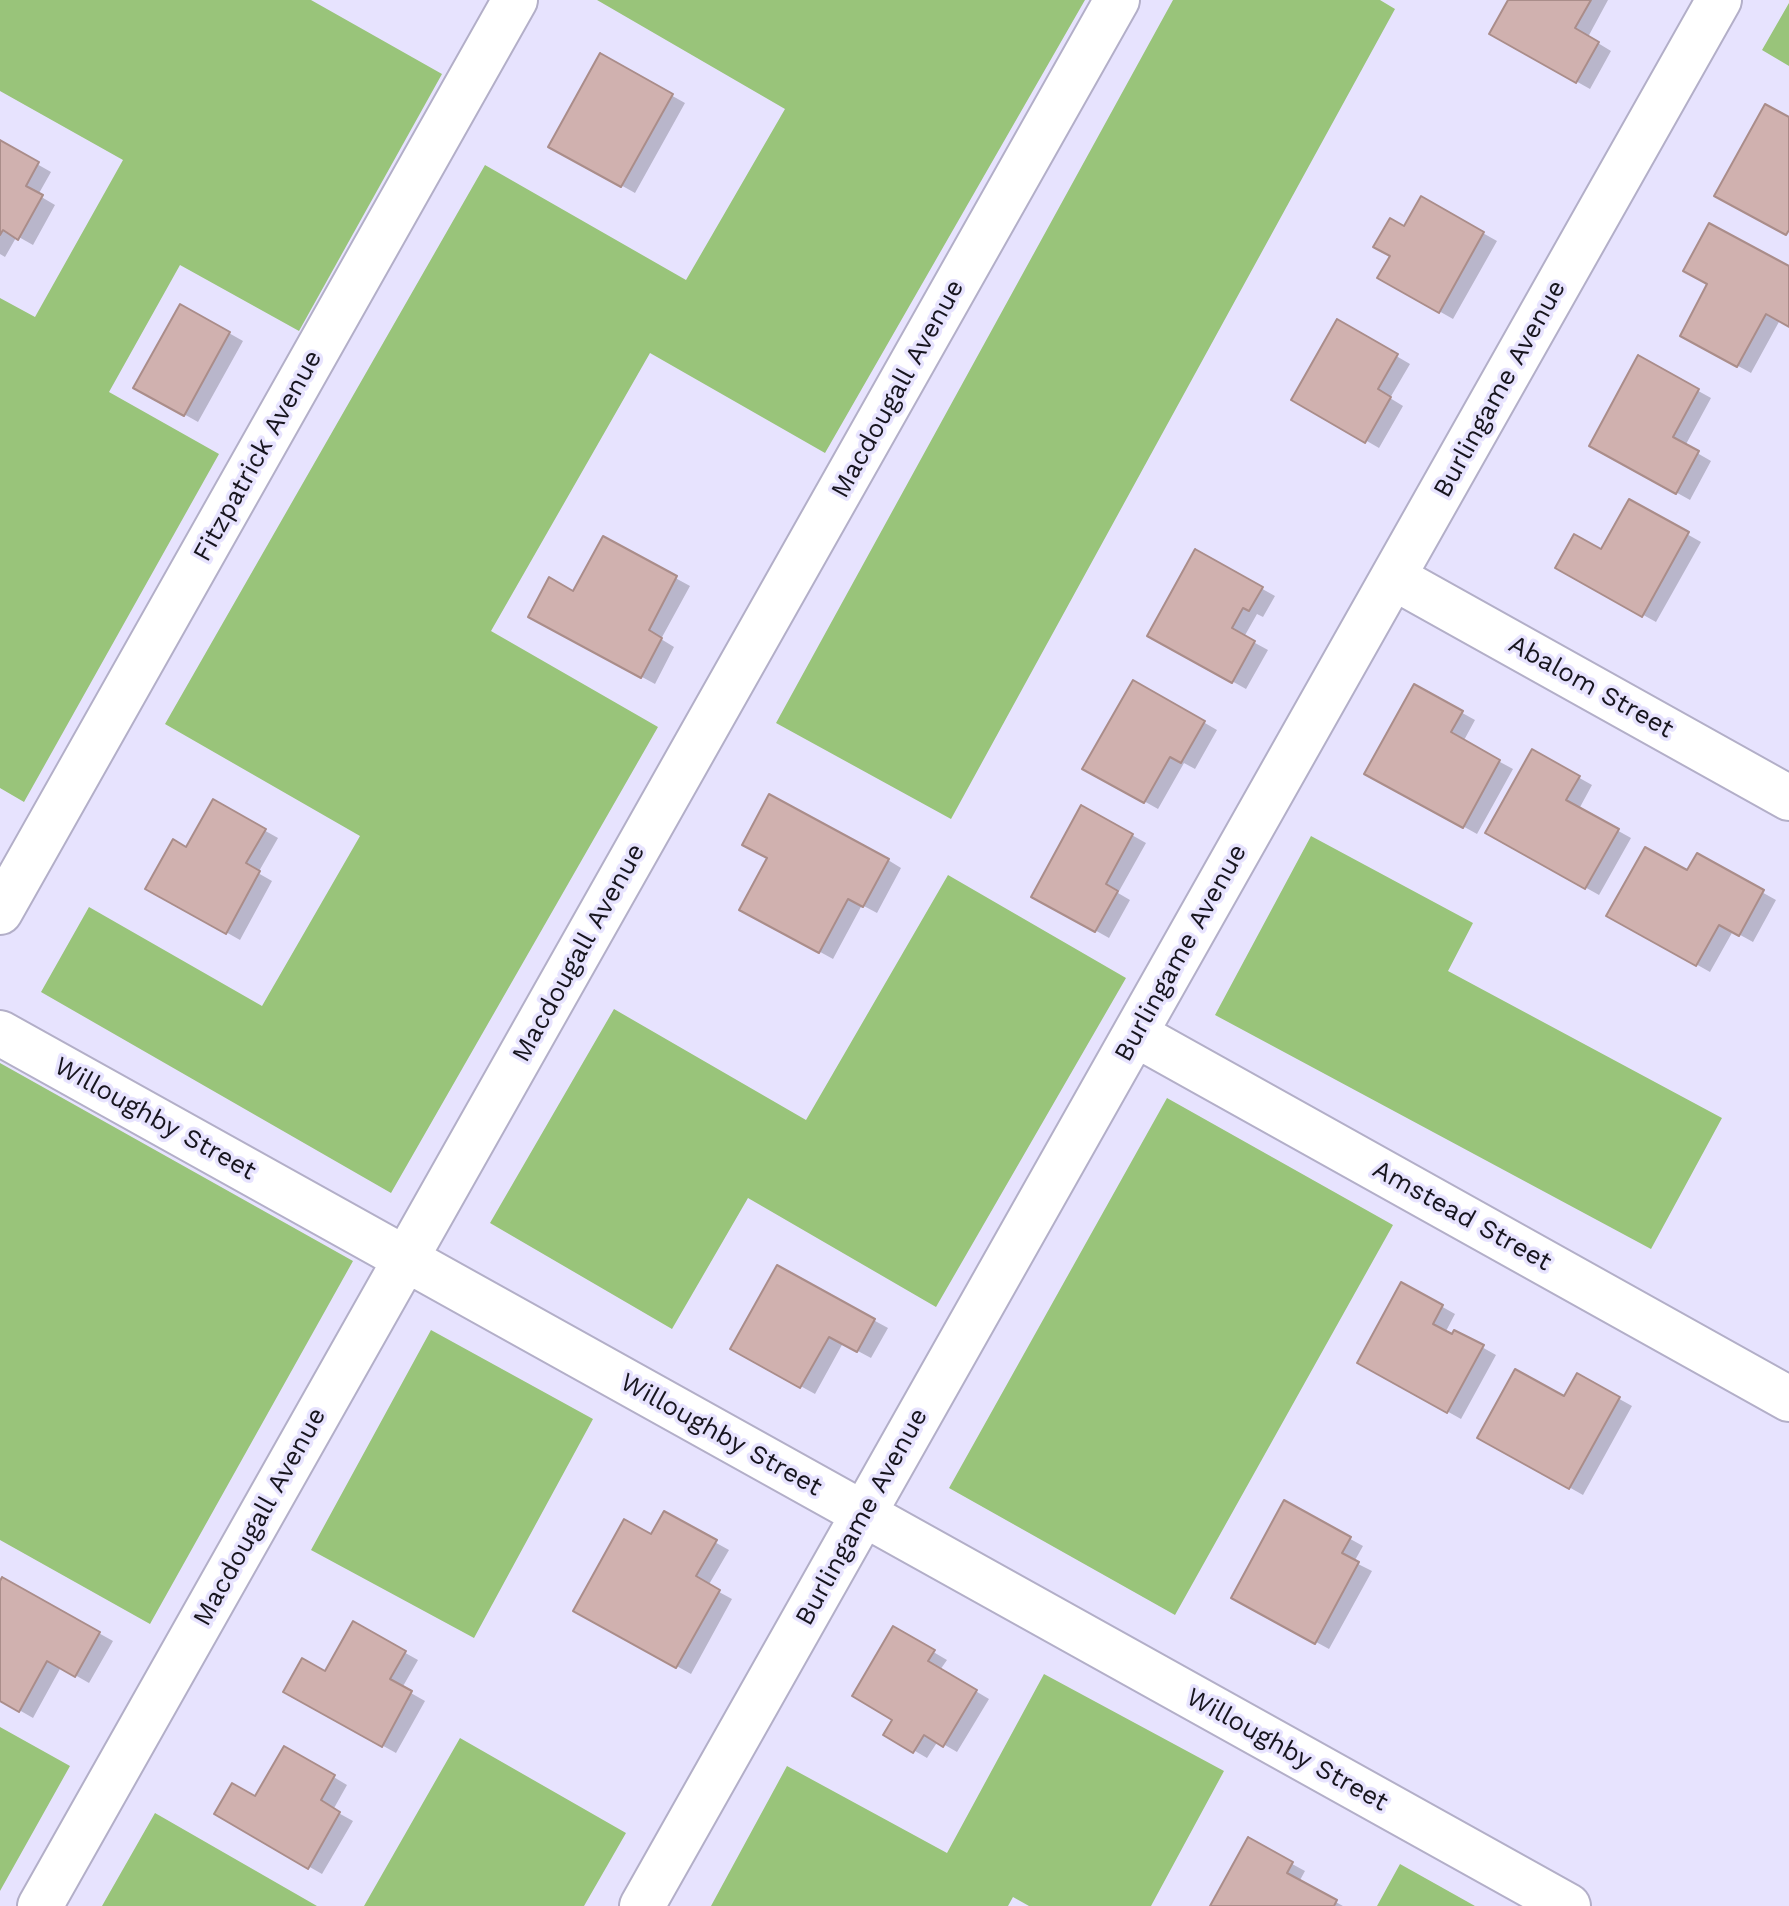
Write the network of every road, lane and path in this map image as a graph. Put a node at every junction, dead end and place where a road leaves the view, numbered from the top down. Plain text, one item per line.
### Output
1 (515, 0) edge
2 (1117, 0) edge
3 (1719, 0) edge
4 (1393, 577) junction
5 (1789, 798) edge
6 (0, 912) edge
7 (0, 1033) edge
8 (1135, 1034) junction
9 (406, 1259) junction
10 (1789, 1399) edge
11 (863, 1515) junction
12 (40, 1906) edge
13 (642, 1906) edge
14 (1568, 1906) edge

1 - 6 street, Fitzpatrick Avenue
2 - 9 street, Macdougall Avenue
3 - 4 street, Burlingame Avenue
4 - 5 street, Abalom Street
4 - 8 street, Burlingame Avenue
7 - 9 street, Willoughby Street
8 - 10 street, Amstead Street
8 - 11 street, Burlingame Avenue
9 - 11 street, Willoughby Street
9 - 12 street, Macdougall Avenue
11 - 13 street, Burlingame Avenue
11 - 14 street, Willoughby Street

